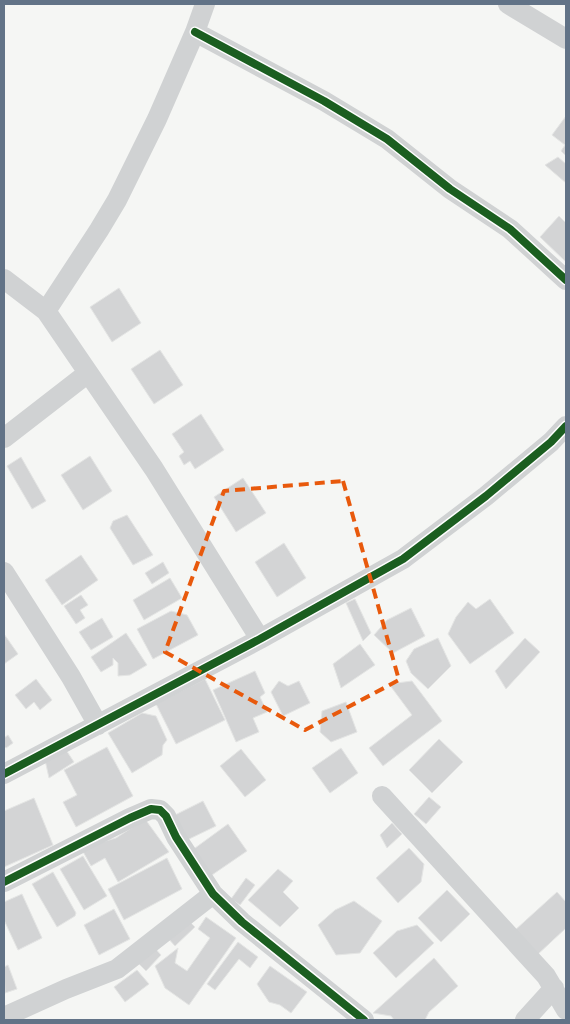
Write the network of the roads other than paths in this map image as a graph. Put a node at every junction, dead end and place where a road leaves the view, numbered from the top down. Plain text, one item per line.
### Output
1 (205, 4) edge
2 (508, 4) edge
3 (195, 32) junction
4 (566, 39) edge
5 (4, 279) edge
6 (566, 280) edge
7 (46, 310) junction
8 (88, 373) junction
9 (566, 426) edge
10 (4, 438) edge
11 (4, 572) edge
12 (260, 639) junction
13 (98, 725) junction
14 (4, 774) edge
15 (382, 796) dead end
16 (4, 882) edge
17 (213, 894) junction
18 (554, 988) junction
19 (566, 1010) edge
20 (4, 1017) edge
21 (364, 1020) edge
22 (525, 1020) edge

1 - 3 street
2 - 4 street
3 - 6 street
3 - 7 street
5 - 7 street
7 - 8 street
8 - 10 street
8 - 12 street
9 - 12 street
11 - 13 street
12 - 13 street
13 - 14 street
15 - 18 street
16 - 17 street
17 - 20 street
17 - 21 street
18 - 19 street
18 - 22 street

